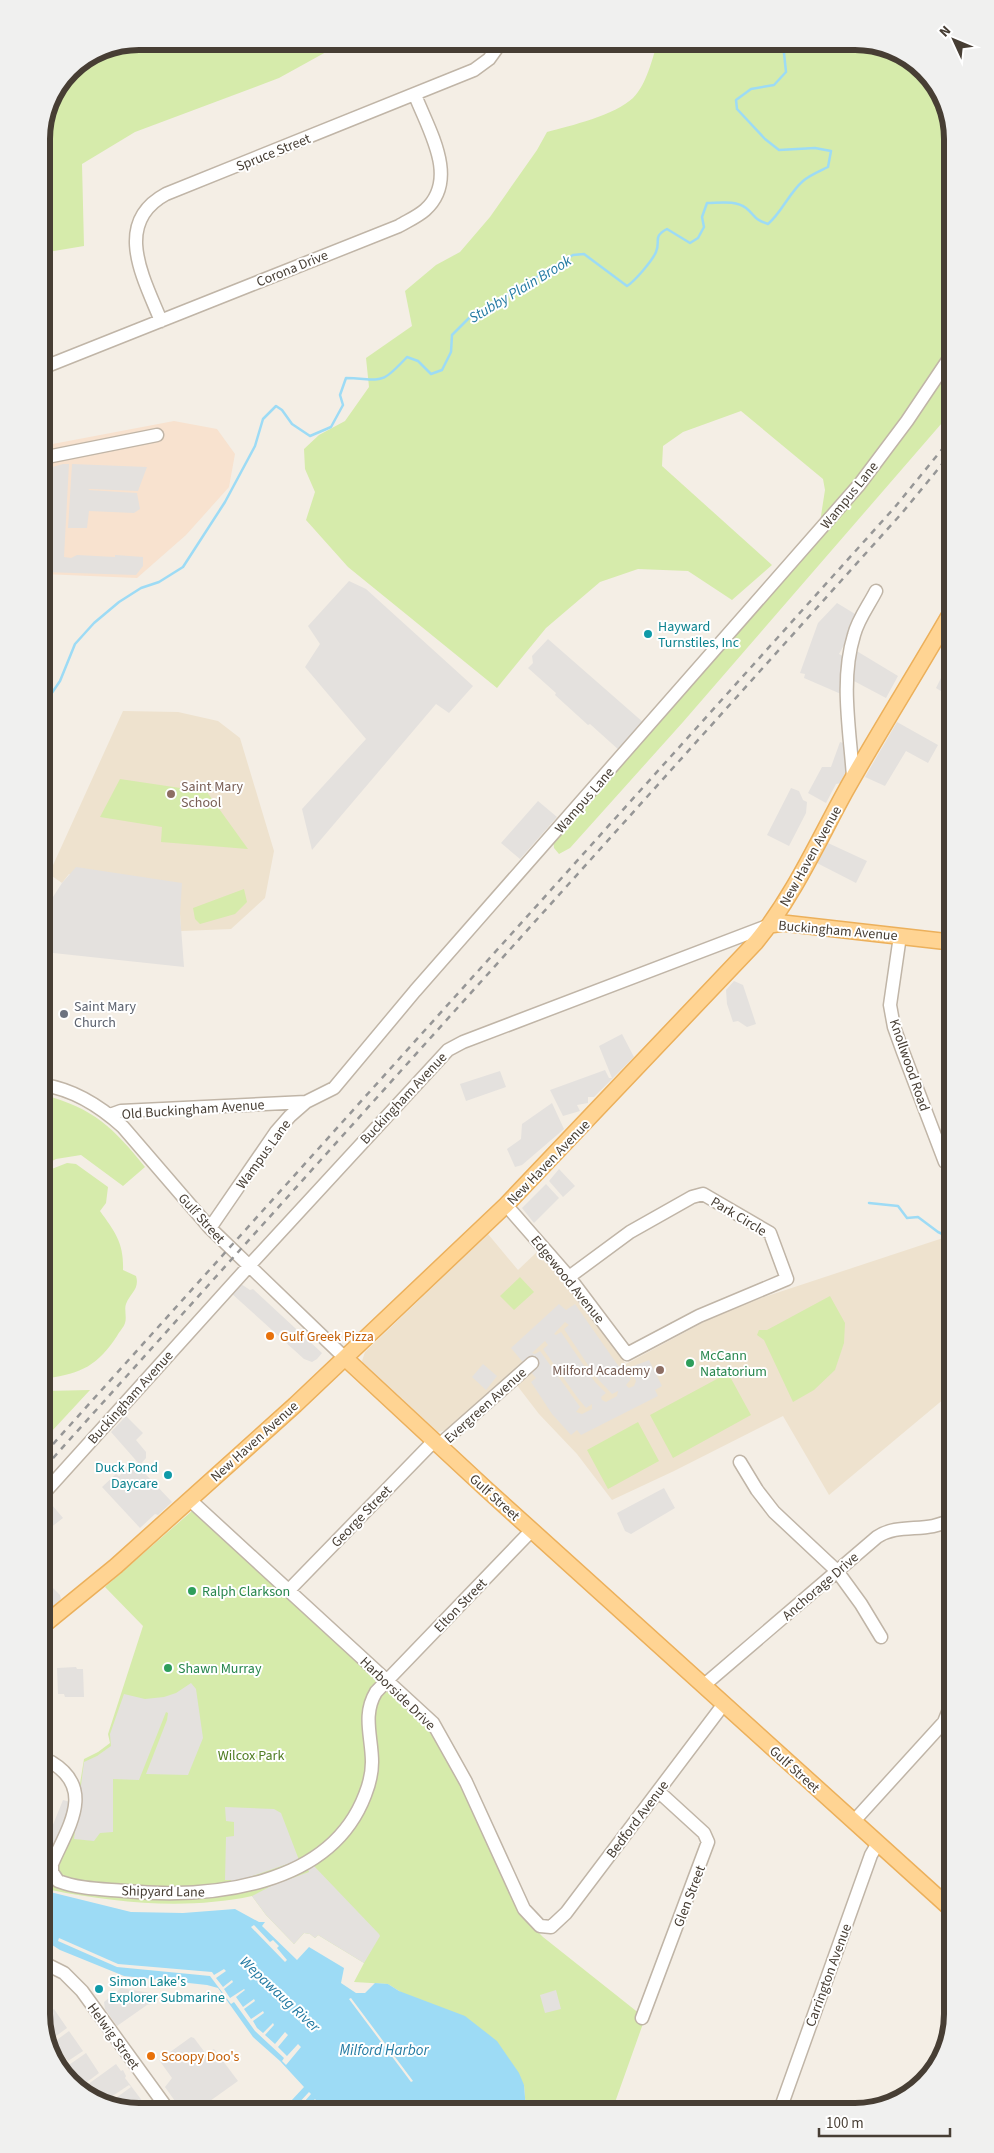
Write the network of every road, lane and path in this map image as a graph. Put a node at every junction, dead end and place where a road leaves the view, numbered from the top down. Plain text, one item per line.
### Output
1 (496, 50) edge
2 (415, 95) junction
3 (161, 321) junction
4 (50, 365) edge
5 (944, 366) edge
6 (157, 435) dead end
7 (50, 456) edge
8 (876, 590) dead end
9 (944, 624) edge
10 (853, 777) junction
11 (770, 925) junction
12 (900, 936) junction
13 (944, 941) edge
14 (50, 1087) edge
15 (306, 1102) junction
16 (110, 1115) junction
17 (944, 1159) edge
18 (506, 1205) junction
19 (210, 1228) junction
20 (248, 1267) junction
21 (569, 1277) junction
22 (627, 1354) joint
23 (345, 1358) junction
24 (532, 1363) dead end
25 (436, 1444) junction
26 (740, 1462) dead end
27 (50, 1486) edge
28 (190, 1500) junction
29 (944, 1523) edge
30 (532, 1530) junction
31 (837, 1571) junction
32 (289, 1590) junction
33 (50, 1620) edge
34 (882, 1637) dead end
35 (387, 1680) junction
36 (704, 1686) junction
37 (723, 1704) junction
38 (944, 1724) edge
39 (50, 1761) edge
40 (658, 1791) junction
41 (854, 1821) junction
42 (878, 1843) junction
43 (944, 1903) edge
44 (547, 1928) joint
45 (50, 1965) edge
46 (642, 2018) dead end
47 (163, 2103) edge
48 (782, 2103) edge

1 - 2 street, Spruce Street
2 - 3 street, Corona Drive
2 - 3 street, Spruce Street
3 - 4 street, Corona Drive
5 - 15 street, Wampus Lane
6 - 7 street
8 - 10 street
9 - 10 main road, New Haven Avenue
10 - 11 main road, New Haven Avenue
11 - 12 main road, Buckingham Avenue
11 - 18 main road, New Haven Avenue
11 - 20 street, Buckingham Avenue
12 - 13 main road, Buckingham Avenue
12 - 17 street, Knollwood Road
14 - 16 street, Gulf Street
15 - 16 street, Old Buckingham Avenue
15 - 19 street, Wampus Lane
16 - 19 street, Gulf Street
18 - 21 street, Edgewood Avenue
18 - 23 main road, New Haven Avenue
19 - 20 street, Gulf Street
20 - 23 street, Gulf Street
20 - 27 street, Buckingham Avenue
21 - 22 street, Edgewood Avenue
21 - 22 street, Park Circle
23 - 25 main road, Gulf Street
23 - 28 main road, New Haven Avenue
24 - 25 street, Evergreen Avenue
25 - 30 main road, Gulf Street
25 - 32 street, George Street
26 - 31 street
28 - 32 street, Harborside Drive
28 - 33 main road, New Haven Avenue
29 - 31 street, Anchorage Drive
30 - 35 street, Elton Street
30 - 36 main road, Gulf Street
31 - 34 street
31 - 36 street, Anchorage Drive
32 - 35 street, Harborside Drive
35 - 39 street, Shipyard Lane
35 - 44 street, Harborside Drive
36 - 37 main road, Gulf Street
37 - 40 street, Bedford Avenue
37 - 41 main road, Gulf Street
38 - 41 street
40 - 44 street, Bedford Avenue
40 - 46 street, Glen Street
41 - 42 main road, Gulf Street
42 - 43 main road, Gulf Street
42 - 48 street, Carrington Avenue
45 - 47 street, Helwig Street

